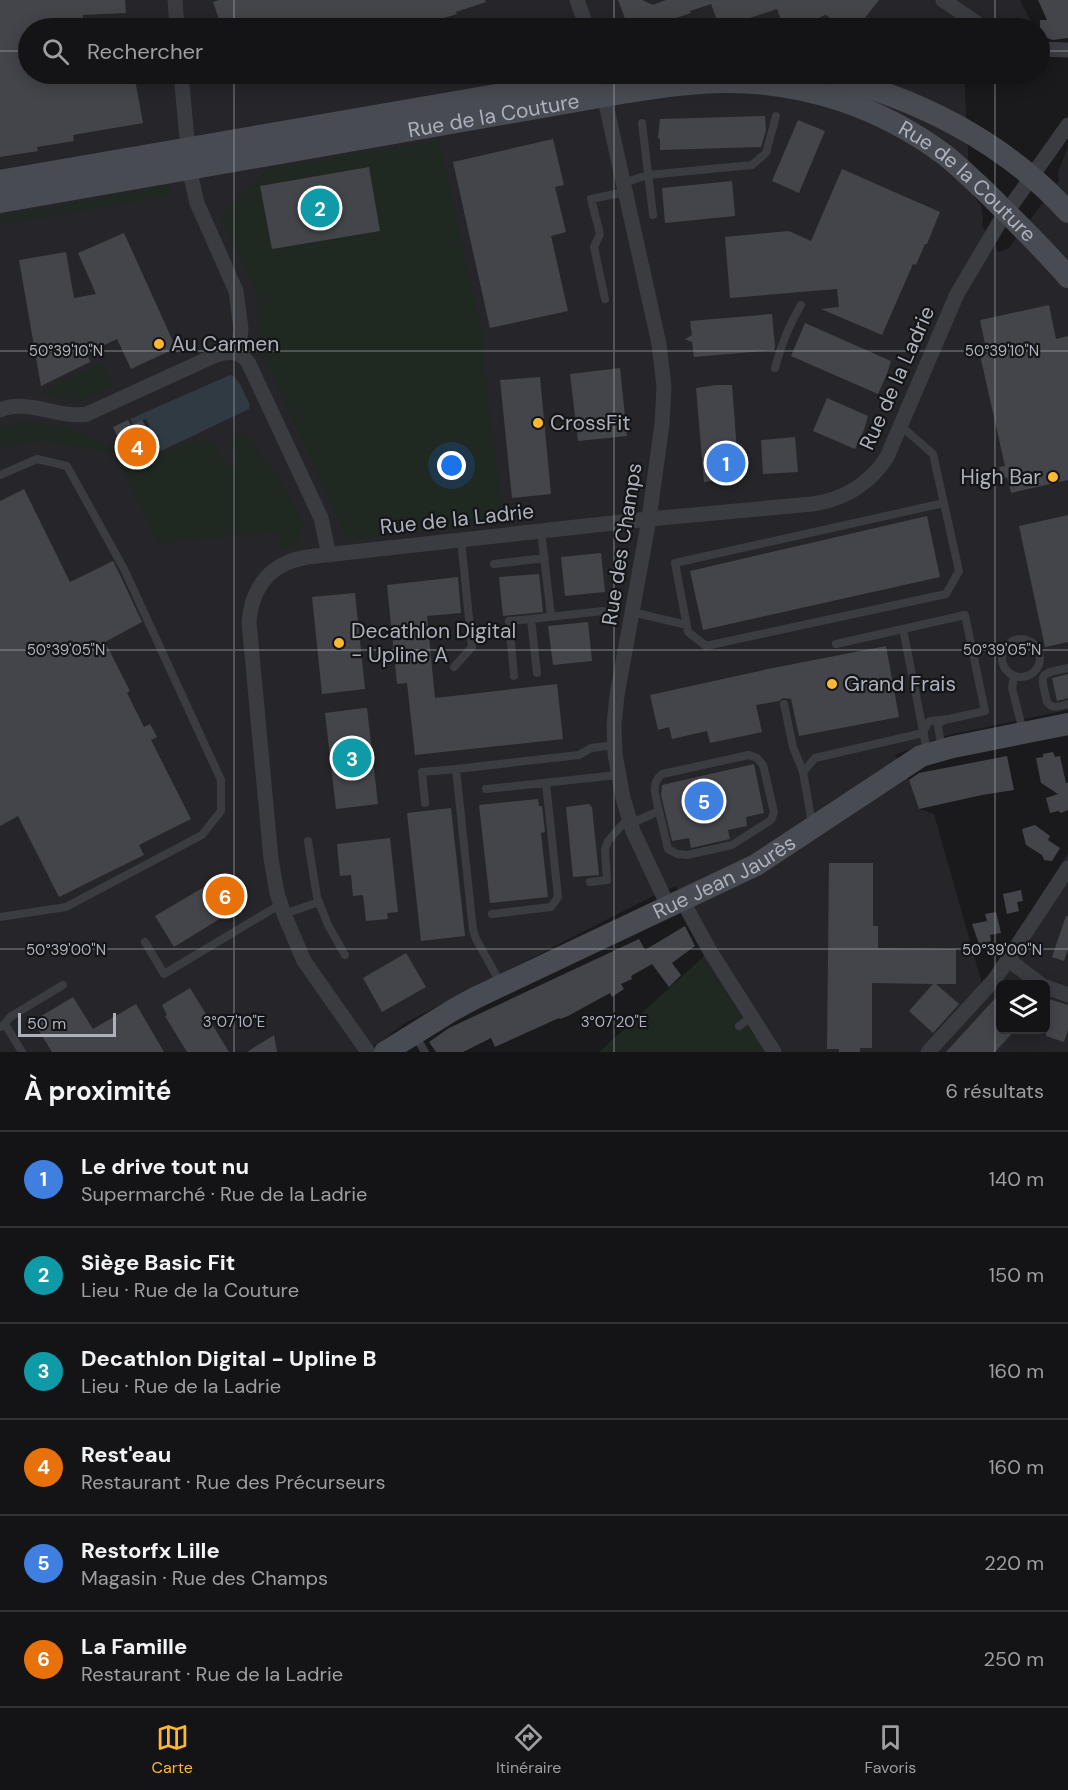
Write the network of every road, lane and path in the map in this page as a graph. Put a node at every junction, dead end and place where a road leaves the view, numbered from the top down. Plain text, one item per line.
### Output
1 (176, 0) edge
2 (577, 0) edge
3 (943, 0) edge
4 (177, 18) edge
5 (583, 18) edge
6 (969, 18) edge
7 (1050, 49) edge
8 (1068, 50) edge
9 (182, 84) edge
10 (586, 84) edge
11 (608, 84) edge
12 (755, 84) edge
13 (856, 84) edge
14 (776, 117) dead end
15 (642, 123) dead end
16 (1068, 125) edge
17 (188, 159) junction
18 (648, 175) junction
19 (1032, 176) junction
20 (0, 181) edge
21 (624, 188) junction
22 (0, 202) edge
23 (1068, 212) edge
24 (653, 215) dead end
25 (1002, 217) junction
26 (1068, 277) edge
27 (605, 299) dead end
28 (801, 305) dead end
29 (238, 353) junction
30 (775, 368) dead end
31 (0, 410) edge
32 (901, 426) junction
33 (0, 475) edge
34 (944, 503) junction
35 (649, 519) junction
36 (542, 531) junction
37 (461, 540) junction
38 (329, 555) junction
39 (544, 558) junction
40 (494, 564) dead end
41 (603, 611) dead end
42 (632, 612) junction
43 (551, 616) junction
44 (531, 619) junction
45 (687, 625) junction
46 (903, 629) junction
47 (836, 644) dead end
48 (454, 667) dead end
49 (1068, 668) edge
50 (537, 673) dead end
51 (514, 675) dead end
52 (1014, 676) junction
53 (784, 704) dead end
54 (1068, 704) edge
55 (949, 719) junction
56 (1068, 724) edge
57 (1023, 733) junction
58 (615, 745) junction
59 (931, 745) junction
60 (456, 769) junction
61 (803, 772) junction
62 (618, 775) junction
63 (546, 783) junction
64 (486, 789) dead end
65 (425, 803) dead end
66 (659, 811) junction
67 (629, 820) junction
68 (813, 828) junction
69 (308, 841) dead end
70 (1068, 868) edge
71 (590, 882) dead end
72 (319, 902) junction
73 (675, 903) junction
74 (282, 909) junction
75 (492, 914) dead end
76 (0, 917) edge
77 (145, 942) dead end
78 (345, 955) dead end
79 (1009, 960) junction
80 (1035, 980) edge
81 (63, 985) dead end
82 (502, 985) junction
83 (1050, 988) edge
84 (1068, 995) edge
85 (2, 1025) edge
86 (420, 1042) edge
87 (22, 1052) edge
88 (368, 1052) edge
89 (385, 1052) edge
90 (774, 1052) edge
91 (928, 1052) edge

1 - 4 street
2 - 5 street
3 - 6 street
7 - 8 street
9 - 17 street
10 - 17 street, Rue de la Couture
11 - 21 street, Rue des Champs
12 - 25 street, Rue de la Couture
13 - 19 street, Rue de la Couture
14 - 18 lane
15 - 18 lane
16 - 19 street, Rue de la Ladrie
17 - 20 street, Rue de la Couture
17 - 22 street, Rue de la Couture
17 - 29 street
18 - 21 lane
18 - 24 lane
19 - 23 street, Rue de la Couture
19 - 25 street, Rue de la Ladrie
21 - 27 lane
21 - 35 street, Rue des Champs
25 - 26 street, Rue de la Couture
25 - 32 street, Rue de la Ladrie
28 - 30 lane
29 - 31 street
29 - 38 street
32 - 34 lane
32 - 35 street, Rue de la Ladrie
33 - 76 lane
34 - 45 lane
34 - 45 lane
35 - 36 street, Rue de la Ladrie
35 - 42 street, Rue des Champs
36 - 37 street, Rue de la Ladrie
36 - 39 lane
37 - 38 street, Rue de la Ladrie
37 - 48 lane
38 - 74 street, Rue de la Ladrie
39 - 40 lane
39 - 43 lane
41 - 43 lane
42 - 45 lane
42 - 58 street, Rue des Champs
43 - 44 lane
44 - 50 lane
44 - 51 lane
46 - 47 lane
46 - 55 lane
46 - 59 lane
49 - 54 lane
52 - 52 lane
52 - 57 lane
53 - 61 lane
55 - 59 lane
55 - 59 lane
56 - 57 street, Rue Jean Jaurès
57 - 59 street, Rue Jean Jaurès
58 - 60 lane
58 - 62 street, Rue des Champs
59 - 61 lane
59 - 68 street, Rue Jean Jaurès
60 - 65 lane
60 - 82 lane
61 - 68 lane
62 - 63 lane
62 - 67 street, Rue des Champs
63 - 64 lane
63 - 75 lane
66 - 66 lane
66 - 67 lane
67 - 71 lane
67 - 73 street, Rue des Champs
68 - 73 street, Rue Jean Jaurès
69 - 72 lane
70 - 79 street
72 - 74 lane
72 - 78 lane
73 - 82 street, Rue Jean Jaurès
73 - 90 street, Rue des Champs
74 - 77 lane
74 - 88 street, Rue de la Ladrie
79 - 80 street
79 - 91 street
81 - 85 lane
82 - 86 street, Rue Jean Jaurès
83 - 84 street
85 - 87 lane
86 - 89 street, Rue Jean Jaurès

